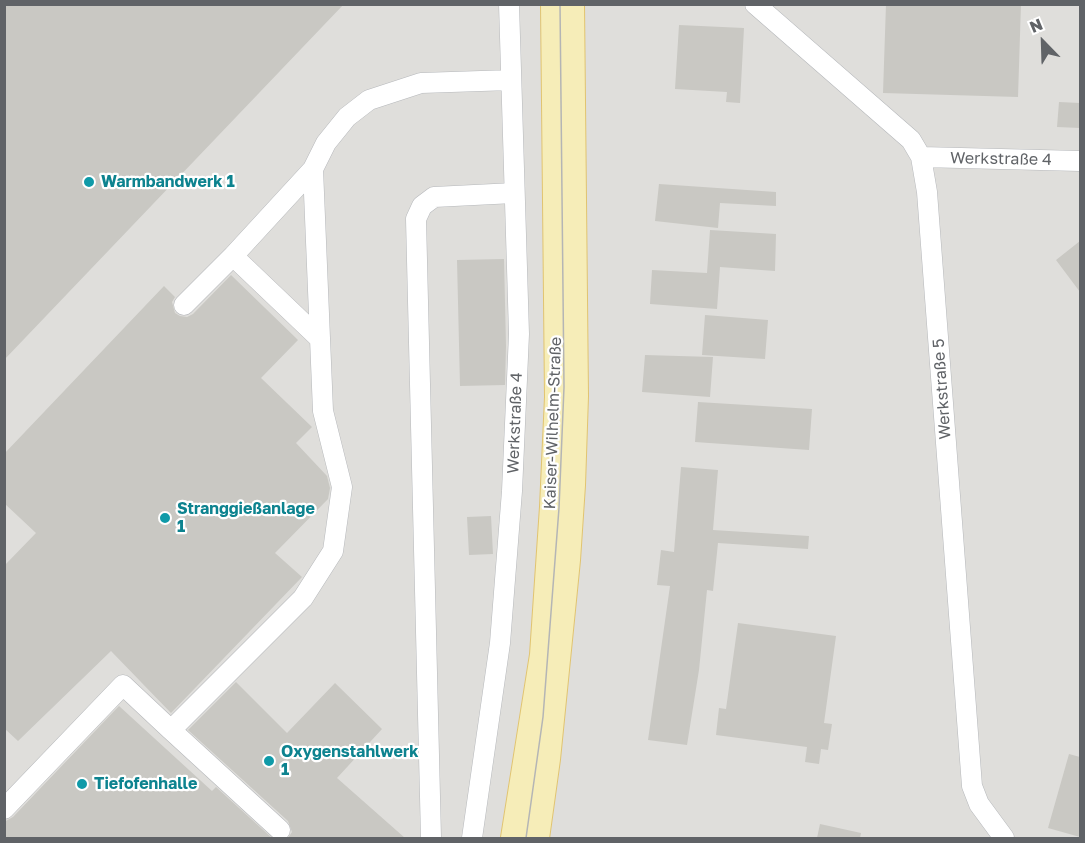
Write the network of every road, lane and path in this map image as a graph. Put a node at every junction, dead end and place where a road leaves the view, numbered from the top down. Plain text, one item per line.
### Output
1 (509, 4) edge
2 (553, 4) edge
3 (572, 4) edge
4 (755, 4) edge
5 (511, 80) junction
6 (921, 157) junction
7 (1080, 161) edge
8 (313, 169) junction
9 (514, 193) junction
10 (233, 256) junction
11 (184, 305) dead end
12 (319, 338) junction
13 (171, 730) junction
14 (4, 809) edge
15 (280, 830) dead end
16 (431, 838) edge
17 (472, 838) edge
18 (513, 838) edge
19 (537, 838) edge
20 (1004, 838) edge

1 - 5 lane, Werkstraße 4
2 - 18 main road, Kaiser-Wilhelm-Straße
3 - 19 main road, Kaiser-Wilhelm-Straße
4 - 6 lane, Werkstraße 5
5 - 8 lane
5 - 9 lane, Werkstraße 4
6 - 7 lane, Werkstraße 4
6 - 20 lane, Werkstraße 5
8 - 10 lane
8 - 12 lane
9 - 16 lane
9 - 17 lane, Werkstraße 4
10 - 11 lane
10 - 12 lane
12 - 13 lane
13 - 14 lane
13 - 15 lane

